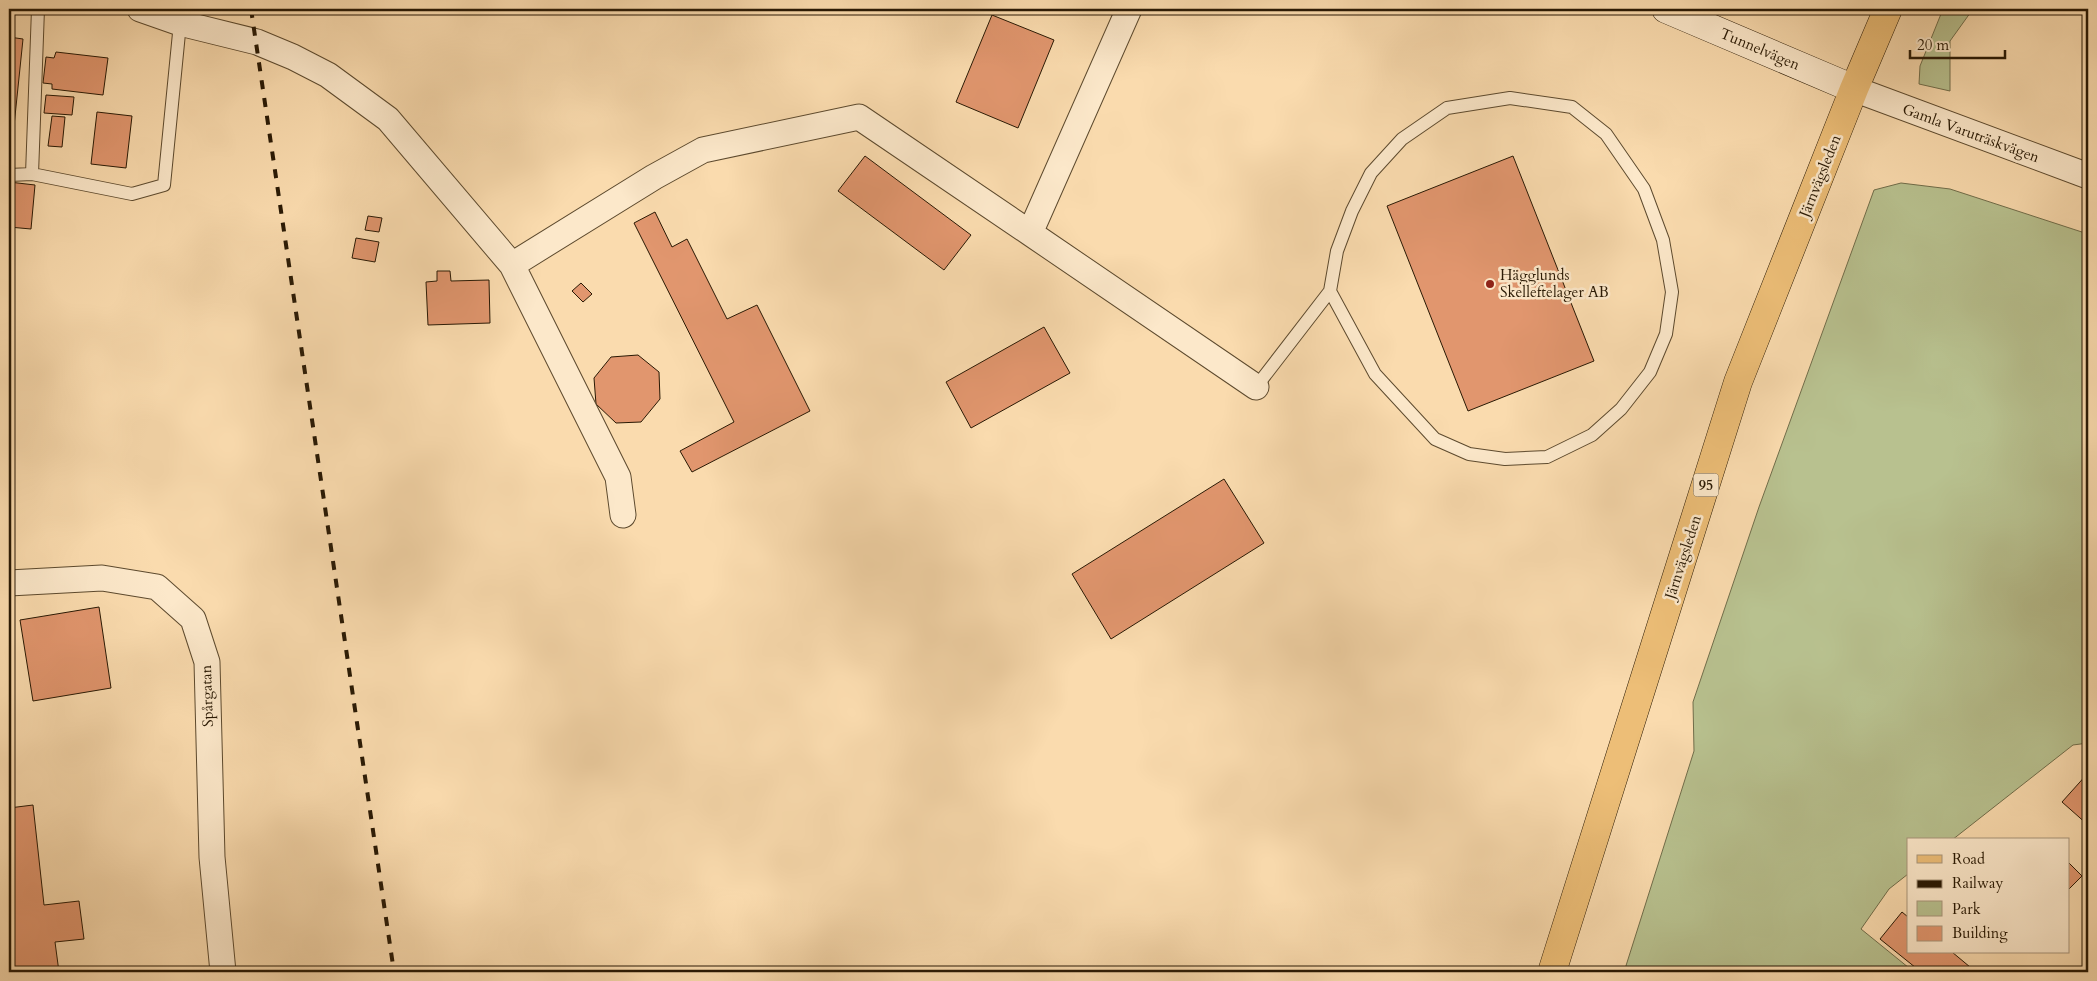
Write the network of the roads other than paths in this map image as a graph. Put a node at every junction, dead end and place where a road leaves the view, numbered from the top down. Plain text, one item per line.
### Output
1 (38, 9) edge
2 (140, 9) edge
3 (1129, 9) edge
4 (1666, 9) edge
5 (1888, 9) edge
6 (180, 23) junction
7 (1854, 89) junction
8 (32, 174) junction
9 (9, 175) edge
10 (2088, 176) edge
11 (1030, 233) junction
12 (512, 265) junction
13 (1330, 291) junction
14 (1256, 388) joint
15 (623, 515) dead end
16 (9, 583) edge
17 (223, 972) edge
18 (1552, 972) edge

1 - 8 lane
2 - 6 street
3 - 11 street
4 - 7 street, Tunnelvägen
5 - 7 main road, Järnvägsleden / 95
6 - 8 lane
6 - 12 street
7 - 10 street, Gamla Varuträskvägen
7 - 18 main road, Järnvägsleden / 95
8 - 9 lane
11 - 12 street
11 - 14 street
12 - 15 street
13 - 13 lane
13 - 14 lane
16 - 17 street, Spårgatan

